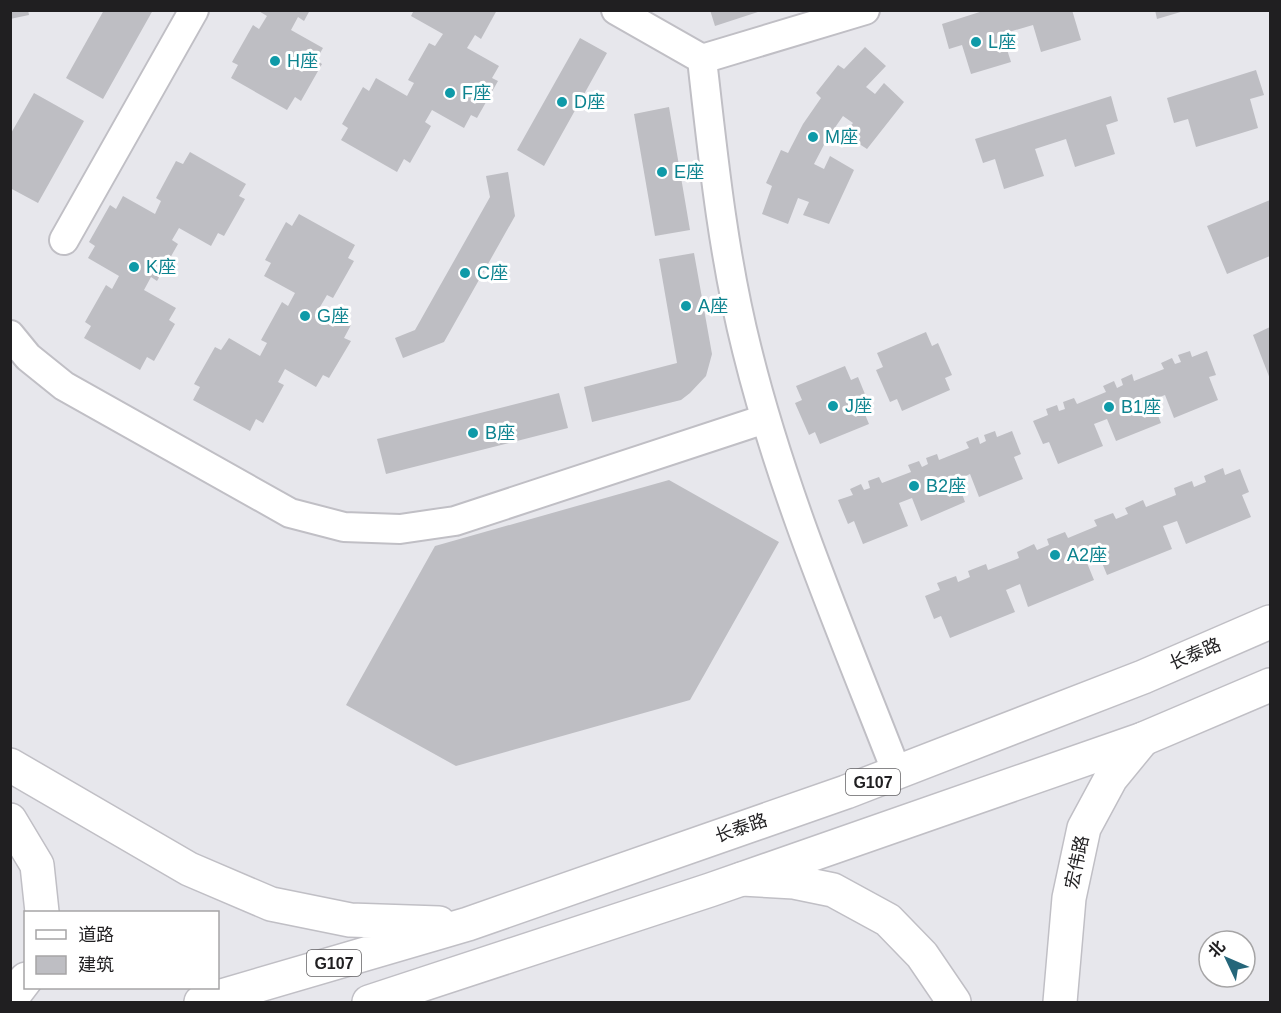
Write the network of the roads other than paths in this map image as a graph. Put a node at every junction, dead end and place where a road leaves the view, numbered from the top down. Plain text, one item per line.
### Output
1 (194, 10) edge
2 (616, 10) edge
3 (865, 10) edge
4 (702, 59) junction
5 (64, 240) dead end
6 (10, 335) edge
7 (765, 419) junction
8 (1270, 622) edge
9 (1270, 685) edge
10 (1143, 739) junction
11 (10, 765) edge
12 (897, 773) junction
13 (10, 820) edge
14 (740, 879) junction
15 (42, 911) edge
16 (468, 924) junction
17 (485, 966) junction
18 (24, 982) edge
19 (10, 1000) edge
20 (201, 1002) edge
21 (369, 1002) edge
22 (432, 1002) edge
23 (954, 1002) edge
24 (1060, 1002) edge

1 - 5 street
2 - 4 street
3 - 4 street
4 - 7 street
6 - 7 street
7 - 12 street
8 - 12 main road, 长泰路 / G107
9 - 10 main road
10 - 14 main road
10 - 24 main road, 宏伟路
11 - 16 main road
12 - 16 main road, 长泰路 / G107
13 - 15 main road
14 - 17 main road
14 - 23 main road
16 - 20 main road, 长泰路 / G107
17 - 21 main road
17 - 22 main road
18 - 19 main road

